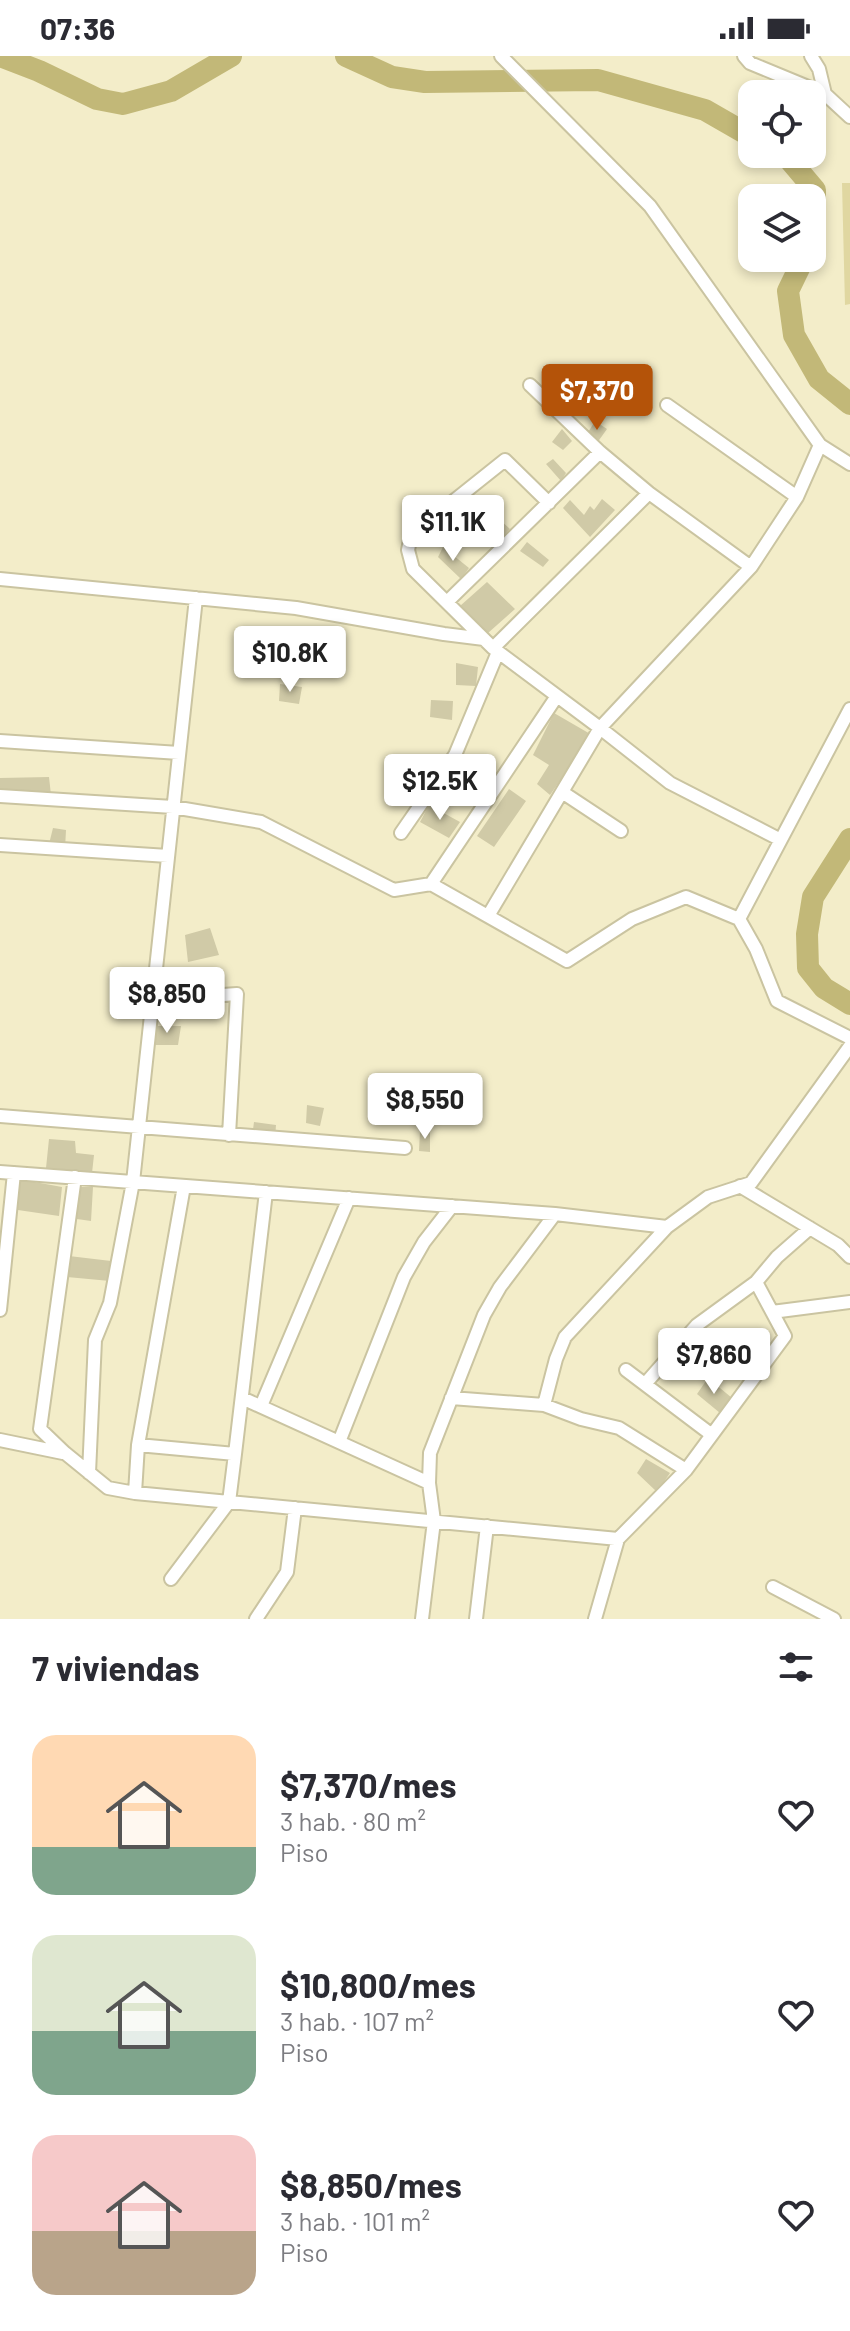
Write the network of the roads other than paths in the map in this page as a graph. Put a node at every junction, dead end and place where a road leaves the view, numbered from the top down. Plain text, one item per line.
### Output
1 (501, 56) edge
2 (744, 56) edge
3 (811, 56) edge
4 (791, 80) edge
5 (822, 80) edge
6 (826, 95) edge
7 (850, 117) edge
8 (530, 385) dead end
9 (667, 405) dead end
10 (820, 445) junction
11 (600, 452) junction
12 (850, 464) edge
13 (649, 493) junction
14 (797, 497) junction
15 (549, 503) junction
16 (751, 567) junction
17 (0, 579) edge
18 (196, 598) junction
19 (448, 601) junction
20 (492, 646) junction
21 (557, 696) junction
22 (850, 709) edge
23 (600, 728) junction
24 (0, 741) edge
25 (179, 753) junction
26 (562, 792) junction
27 (0, 796) edge
28 (173, 807) junction
29 (621, 831) dead end
30 (401, 833) dead end
31 (779, 839) junction
32 (0, 845) edge
33 (168, 856) junction
34 (431, 884) junction
35 (488, 916) junction
36 (739, 919) junction
37 (152, 1000) junction
38 (850, 1038) edge
39 (850, 1046) edge
40 (0, 1116) edge
41 (139, 1128) junction
42 (229, 1135) junction
43 (405, 1148) dead end
44 (0, 1172) edge
45 (14, 1173) junction
46 (75, 1177) junction
47 (133, 1182) junction
48 (184, 1186) junction
49 (740, 1186) junction
50 (266, 1192) junction
51 (349, 1198) junction
52 (452, 1206) junction
53 (555, 1214) junction
54 (667, 1227) junction
55 (810, 1228) junction
56 (850, 1257) edge
57 (756, 1282) junction
58 (850, 1302) edge
59 (0, 1310) edge
60 (772, 1312) junction
61 (626, 1370) dead end
62 (645, 1384) junction
63 (242, 1398) junction
64 (451, 1398) junction
65 (544, 1405) junction
66 (261, 1406) junction
67 (712, 1435) junction
68 (0, 1440) edge
69 (339, 1442) junction
70 (138, 1445) junction
71 (65, 1453) junction
72 (235, 1454) junction
73 (686, 1470) junction
74 (89, 1473) junction
75 (429, 1483) junction
76 (135, 1493) junction
77 (229, 1502) junction
78 (295, 1508) junction
79 (434, 1521) junction
80 (487, 1526) junction
81 (618, 1539) junction
82 (171, 1579) dead end
83 (773, 1587) dead end
84 (256, 1619) edge
85 (422, 1619) edge
86 (472, 1619) edge
87 (595, 1619) edge
88 (834, 1619) edge

1 - 10 street
2 - 4 street
3 - 5 street
6 - 7 street
8 - 11 street
9 - 14 street
10 - 12 street
10 - 14 street
11 - 13 street
11 - 15 street
13 - 16 street
13 - 20 street
14 - 16 street
15 - 19 street
15 - 19 street
16 - 23 street
17 - 18 street
18 - 20 street
18 - 25 street
19 - 20 street
20 - 21 street
20 - 30 street
21 - 23 street
21 - 34 street
22 - 31 street
23 - 26 street
23 - 31 street
24 - 25 street
25 - 28 street
26 - 29 street
26 - 35 street
27 - 28 street
28 - 33 street
28 - 34 street
31 - 36 street
32 - 33 street
33 - 37 street
34 - 35 street
35 - 36 street
36 - 38 street
37 - 41 street
37 - 42 street
39 - 49 street
40 - 41 street
41 - 42 street
41 - 47 street
42 - 43 street
44 - 45 street
45 - 46 street
45 - 59 street
46 - 47 street
46 - 71 street
47 - 48 street
47 - 74 street
48 - 50 street
48 - 70 street
49 - 54 street
49 - 55 street
50 - 51 street
50 - 63 street
51 - 52 street
51 - 66 street
52 - 53 street
52 - 69 street
53 - 54 street
53 - 64 street
54 - 65 street
55 - 56 street
55 - 57 street
57 - 60 street
57 - 62 street
58 - 60 street
60 - 67 street
61 - 62 street
62 - 67 street
63 - 66 street
63 - 72 street
64 - 65 street
64 - 75 street
65 - 73 street
66 - 69 street
67 - 73 street
68 - 71 street
69 - 75 street
70 - 72 street
70 - 76 street
71 - 74 street
72 - 77 street
73 - 81 street
74 - 76 street
75 - 79 street
76 - 77 street
77 - 78 street
77 - 82 street
78 - 79 street
78 - 84 street
79 - 80 street
79 - 85 street
80 - 81 street
80 - 86 street
81 - 87 street
83 - 88 street

